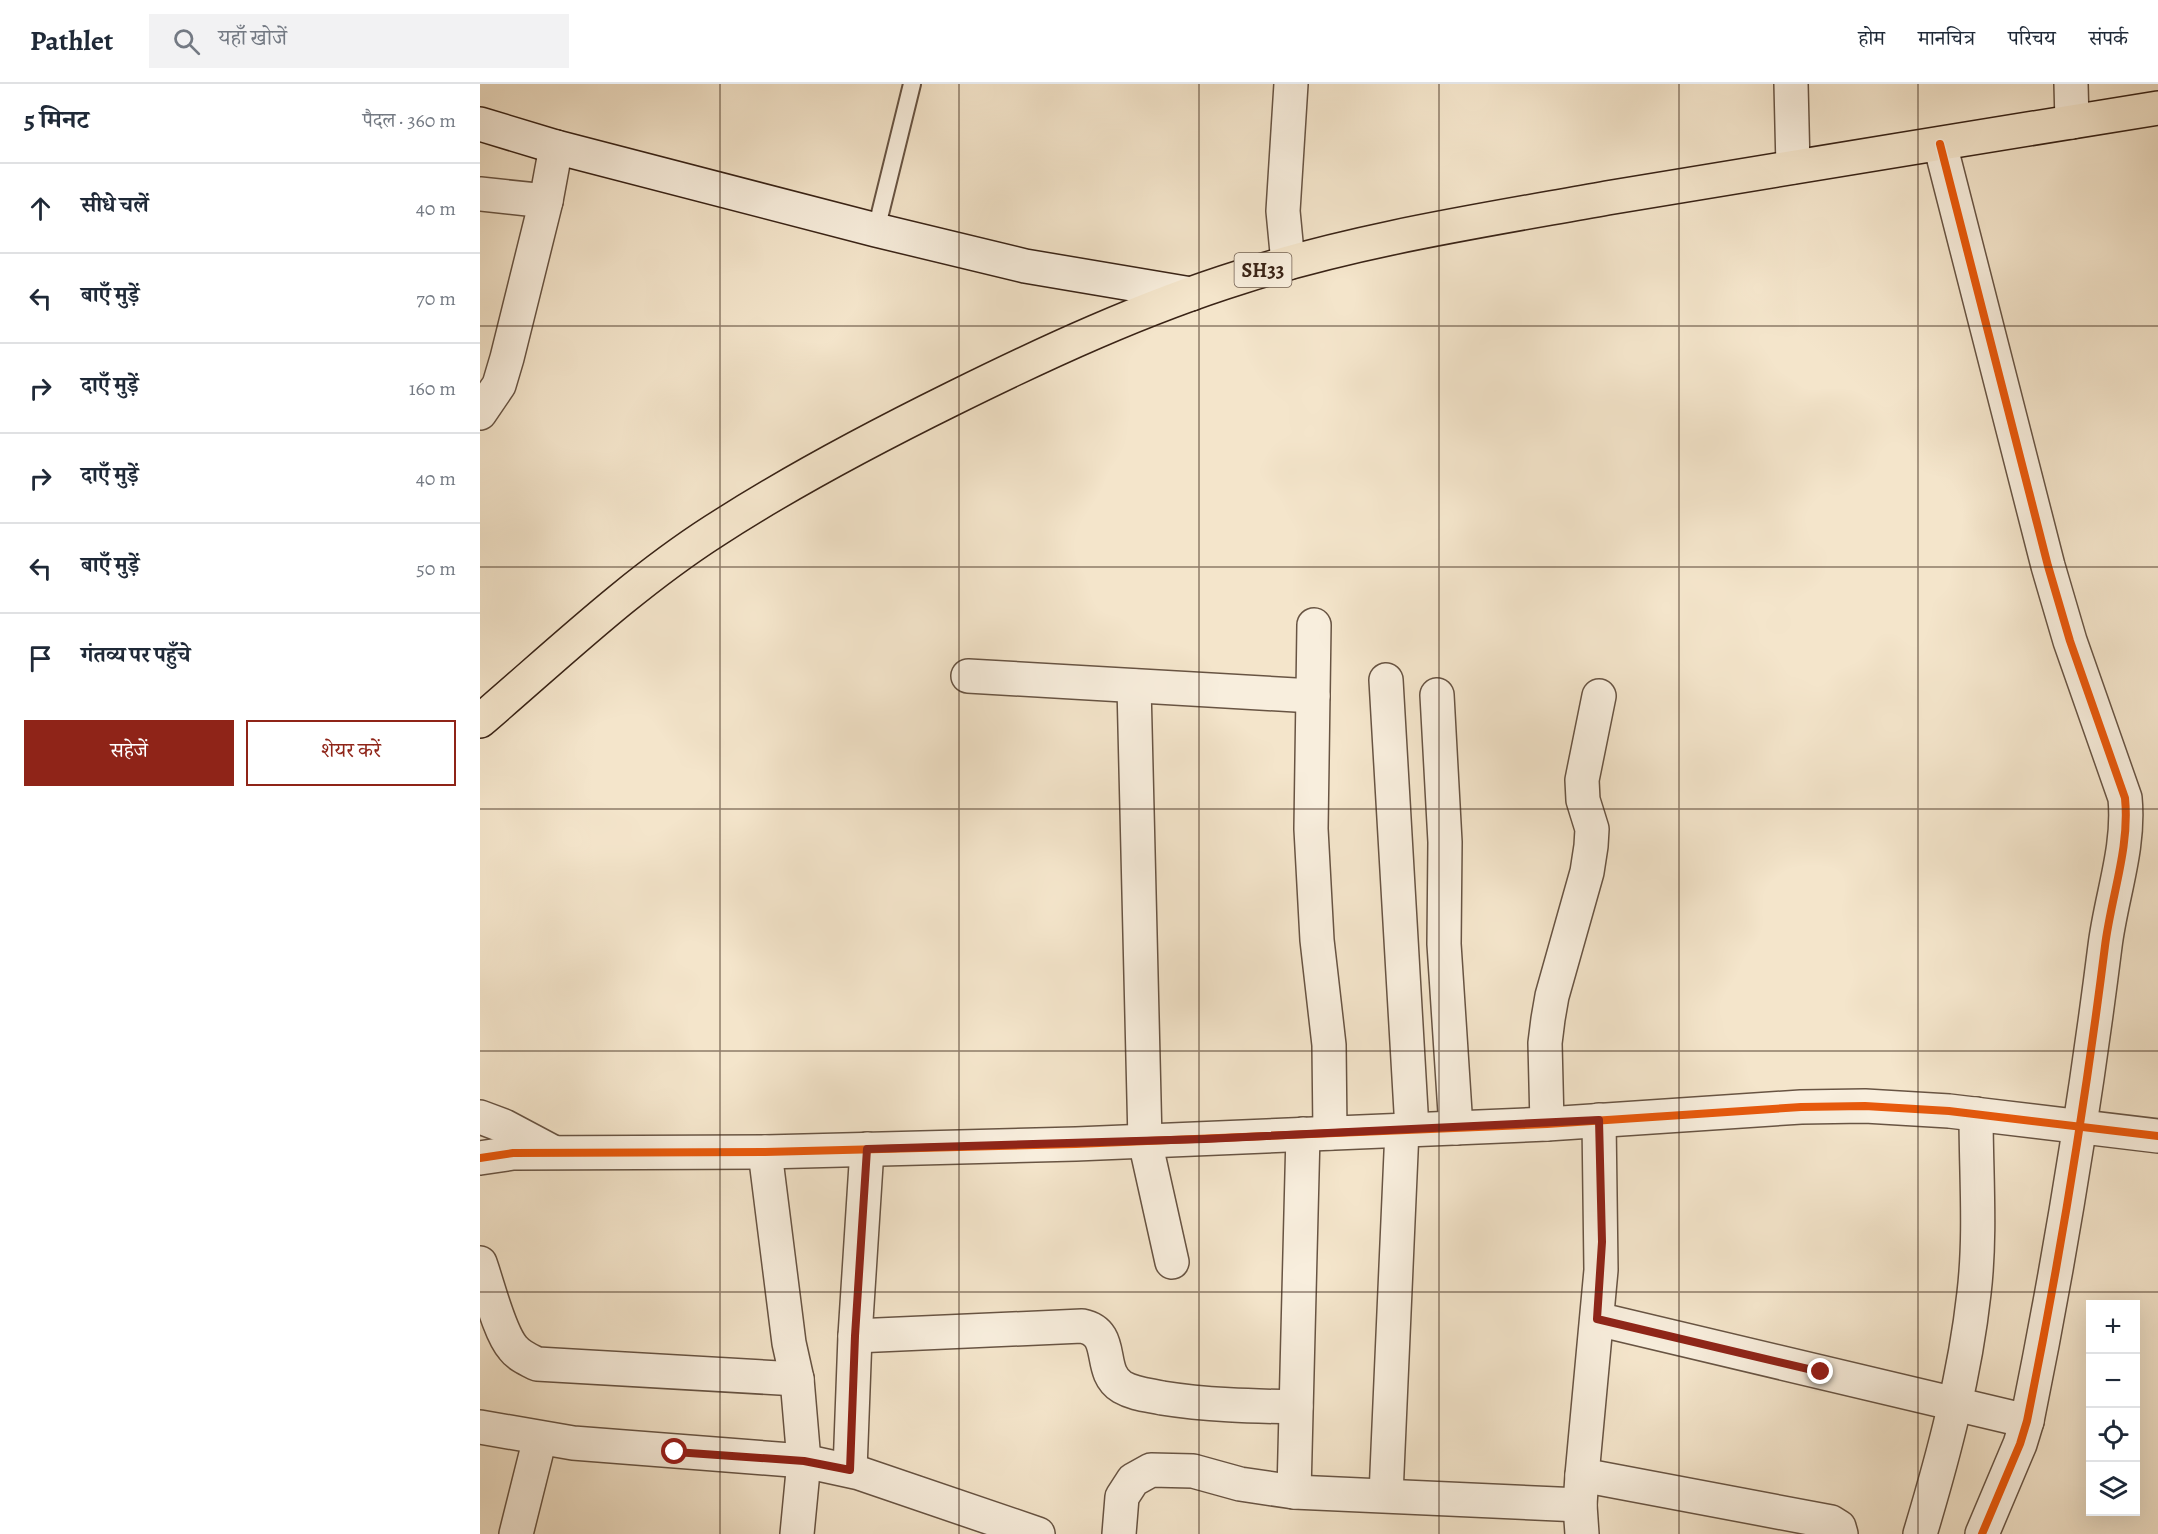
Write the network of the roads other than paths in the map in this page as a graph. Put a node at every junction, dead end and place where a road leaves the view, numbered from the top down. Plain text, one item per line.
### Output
1 (912, 84) edge
2 (1291, 84) edge
3 (1791, 84) edge
4 (2071, 84) edge
5 (2158, 108) edge
6 (2072, 122) junction
7 (480, 124) edge
8 (1940, 144) junction
9 (556, 147) junction
10 (1793, 167) junction
11 (480, 194) edge
12 (546, 201) junction
13 (876, 230) junction
14 (1288, 263) junction
15 (1191, 294) junction
16 (480, 412) edge
17 (1314, 625) dead end
18 (968, 676) dead end
19 (1386, 680) dead end
20 (1134, 686) junction
21 (1437, 694) dead end
22 (1314, 696) junction
23 (1599, 696) dead end
24 (480, 721) edge
25 (1976, 1114) junction
26 (480, 1117) edge
27 (1599, 1120) junction
28 (1547, 1124) junction
29 (2081, 1127) junction
30 (1456, 1128) junction
31 (1407, 1130) junction
32 (1316, 1134) junction
33 (2158, 1136) edge
34 (1145, 1141) junction
35 (867, 1149) junction
36 (765, 1152) junction
37 (554, 1153) junction
38 (480, 1158) edge
39 (1172, 1262) dead end
40 (480, 1263) edge
41 (1597, 1319) junction
42 (855, 1336) junction
43 (797, 1379) junction
44 (1956, 1404) junction
45 (1296, 1407) junction
46 (2027, 1421) junction
47 (480, 1427) edge
48 (540, 1438) junction
49 (804, 1461) junction
50 (850, 1470) junction
51 (1294, 1492) junction
52 (1386, 1495) junction
53 (1581, 1505) edge
54 (971, 1522) edge
55 (516, 1534) edge
56 (797, 1534) edge
57 (1038, 1534) edge
58 (1119, 1534) edge
59 (1841, 1534) edge
60 (1920, 1534) edge
61 (1982, 1534) edge

1 - 13 lane
2 - 14 street
3 - 10 street
4 - 6 street
5 - 6 main road, SH33
6 - 8 main road, SH33
7 - 9 street
8 - 10 main road, SH33
8 - 29 street
9 - 12 street
9 - 13 street
10 - 14 main road, SH33
11 - 12 street
12 - 16 street
13 - 15 street
14 - 15 main road, SH33
15 - 24 main road, SH33
17 - 22 street
18 - 20 street
19 - 31 street
20 - 22 street
20 - 34 street
21 - 30 street
22 - 32 street
23 - 28 street
25 - 27 street
25 - 29 street
25 - 44 street
26 - 37 street
27 - 28 street
27 - 41 street
28 - 30 street
29 - 33 street
29 - 46 street
30 - 31 street
31 - 32 street
31 - 52 street
32 - 34 street
32 - 45 street
34 - 35 street
34 - 39 street
35 - 36 street
35 - 42 street
36 - 37 street
36 - 43 street
37 - 38 street
40 - 43 street
41 - 44 street
41 - 53 street
42 - 45 street
42 - 50 street
43 - 49 street
44 - 46 street
44 - 60 street
45 - 51 street
46 - 61 street
47 - 48 street
48 - 49 street
48 - 55 street
49 - 50 street
49 - 56 street
50 - 54 street
51 - 52 street
51 - 58 street
52 - 53 street
53 - 59 street
54 - 57 street

